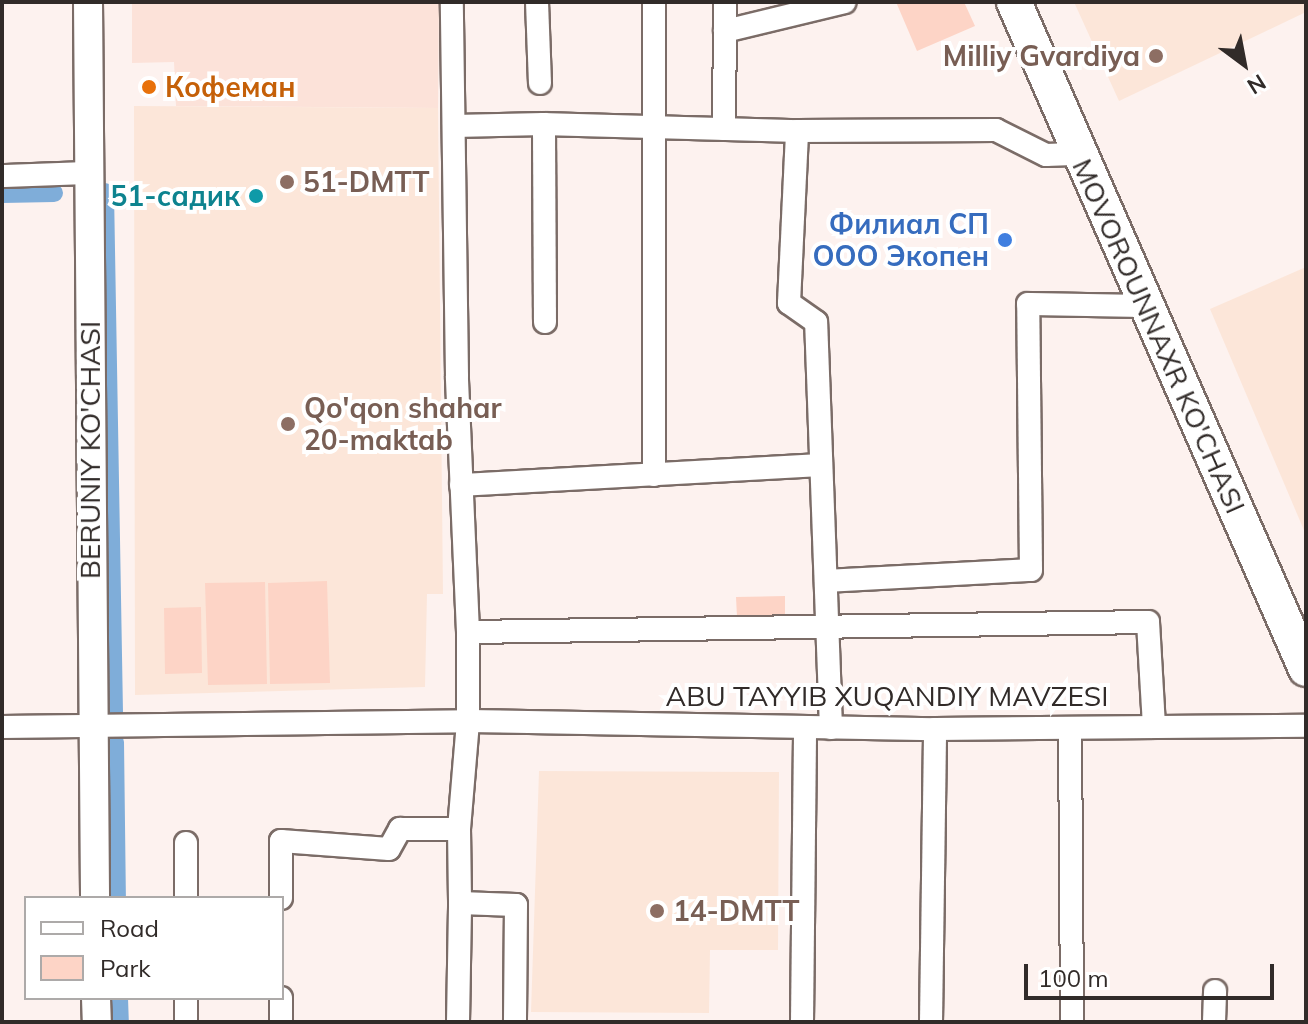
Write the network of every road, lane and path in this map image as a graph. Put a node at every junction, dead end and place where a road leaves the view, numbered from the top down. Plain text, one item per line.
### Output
1 (88, 2) edge
2 (452, 2) edge
3 (537, 2) edge
4 (654, 2) edge
5 (725, 2) edge
6 (845, 2) edge
7 (1014, 2) edge
8 (725, 31) junction
9 (540, 83) dead end
10 (544, 124) junction
11 (454, 126) junction
12 (653, 127) junction
13 (724, 129) junction
14 (797, 131) junction
15 (1080, 154) junction
16 (89, 173) junction
17 (2, 176) edge
18 (1146, 306) junction
19 (545, 322) dead end
20 (818, 465) junction
21 (654, 475) junction
22 (461, 485) junction
23 (827, 581) junction
24 (825, 630) junction
25 (468, 632) junction
26 (1306, 669) edge
27 (468, 721) junction
28 (1306, 726) edge
29 (2, 727) edge
30 (805, 727) junction
31 (1154, 727) junction
32 (831, 728) junction
33 (1070, 728) junction
34 (92, 729) junction
35 (935, 729) junction
36 (459, 829) junction
37 (186, 843) dead end
38 (95, 896) edge
39 (186, 896) edge
40 (281, 896) edge
41 (460, 903) junction
42 (1215, 991) dead end
43 (96, 1000) edge
44 (186, 1000) edge
45 (281, 1000) edge
46 (97, 1022) edge
47 (186, 1022) edge
48 (281, 1022) edge
49 (458, 1022) edge
50 (515, 1022) edge
51 (802, 1022) edge
52 (931, 1022) edge
53 (1072, 1022) edge
54 (1214, 1022) edge

1 - 16 main road, BERUNIY KO'CHASI
2 - 11 street
3 - 9 street
4 - 12 street
5 - 8 street
6 - 8 street
7 - 15 highway, MOVOROUNNAXR KO'CHASI
8 - 13 street
10 - 11 street
10 - 12 street
10 - 19 street
11 - 22 street
12 - 13 street
12 - 21 street
13 - 14 street
14 - 15 street
14 - 20 street
15 - 18 highway, MOVOROUNNAXR KO'CHASI
16 - 17 street
16 - 34 main road, BERUNIY KO'CHASI
18 - 23 street
18 - 26 highway, MOVOROUNNAXR KO'CHASI
20 - 21 street
20 - 23 street
21 - 22 street
22 - 25 street
23 - 24 street
24 - 25 street
24 - 31 street
24 - 32 street
25 - 27 street
27 - 30 street, ABU TAYYIB XUQANDIY MAVZESI
27 - 34 street, ABU TAYYIB XUQANDIY MAVZESI
27 - 36 street
28 - 31 street, ABU TAYYIB XUQANDIY MAVZESI
29 - 34 street, ABU TAYYIB XUQANDIY MAVZESI
30 - 32 street, ABU TAYYIB XUQANDIY MAVZESI
30 - 51 street
31 - 33 street, ABU TAYYIB XUQANDIY MAVZESI
32 - 35 street, ABU TAYYIB XUQANDIY MAVZESI
33 - 35 street, ABU TAYYIB XUQANDIY MAVZESI
33 - 53 street
34 - 38 main road, BERUNIY KO'CHASI
35 - 52 street
36 - 40 street
36 - 41 street
37 - 39 street
41 - 49 street
41 - 50 street
42 - 54 street
43 - 46 main road
44 - 47 street
45 - 48 street

